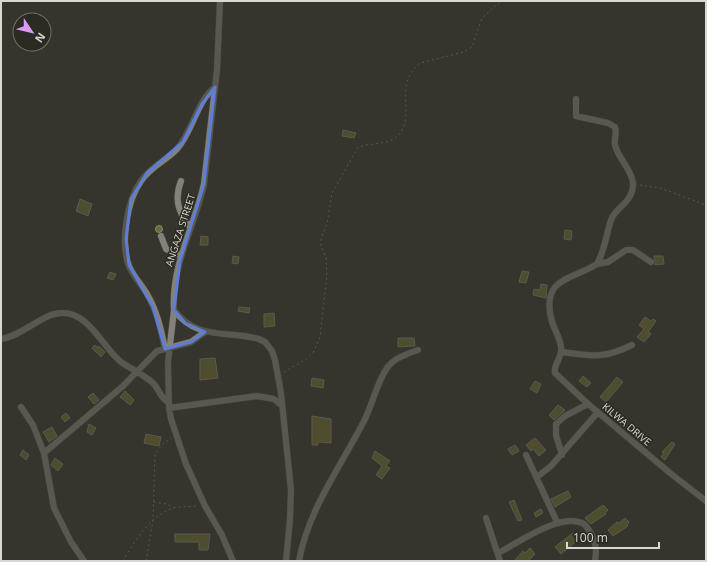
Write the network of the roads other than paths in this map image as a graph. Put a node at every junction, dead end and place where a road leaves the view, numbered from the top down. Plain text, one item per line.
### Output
1 (220, 1) edge
2 (215, 87) junction
3 (576, 99) dead end
4 (181, 181) dead end
5 (191, 228) junction
6 (161, 236) dead end
7 (181, 256) junction
8 (651, 262) dead end
9 (597, 264) junction
10 (174, 310) junction
11 (205, 332) junction
12 (1, 339) edge
13 (632, 345) dead end
14 (166, 348) junction
15 (418, 350) dead end
16 (562, 352) junction
17 (138, 373) junction
18 (588, 404) junction
19 (169, 405) junction
20 (281, 405) junction
21 (21, 407) dead end
22 (598, 412) junction
23 (44, 453) junction
24 (526, 455) dead end
25 (562, 455) junction
26 (537, 477) junction
27 (706, 501) edge
28 (486, 518) dead end
29 (557, 522) junction
30 (498, 553) junction
31 (84, 561) edge
32 (233, 561) edge
33 (286, 561) edge
34 (299, 561) edge
35 (500, 561) edge
36 (595, 561) edge

1 - 2 street, ANGAZA STREET
2 - 5 street, ANGAZA STREET
2 - 14 street
3 - 9 street
4 - 5 street
5 - 7 street, ANGAZA STREET
6 - 7 street
7 - 10 street, ANGAZA STREET
8 - 9 street
9 - 16 street
10 - 11 street
10 - 14 street, ANGAZA STREET
11 - 14 street
11 - 20 street
12 - 17 street
13 - 16 street
14 - 17 street
14 - 19 street
15 - 34 street
16 - 18 street, KILWA DRIVE
17 - 19 street
17 - 23 street
18 - 22 street, KILWA DRIVE
18 - 25 street
19 - 20 street
19 - 32 street
20 - 33 street
21 - 23 street
22 - 25 street
22 - 27 street, KILWA DRIVE
23 - 31 street
24 - 26 street
25 - 26 street
26 - 29 street
28 - 30 street
29 - 30 street
29 - 36 street
30 - 35 street

